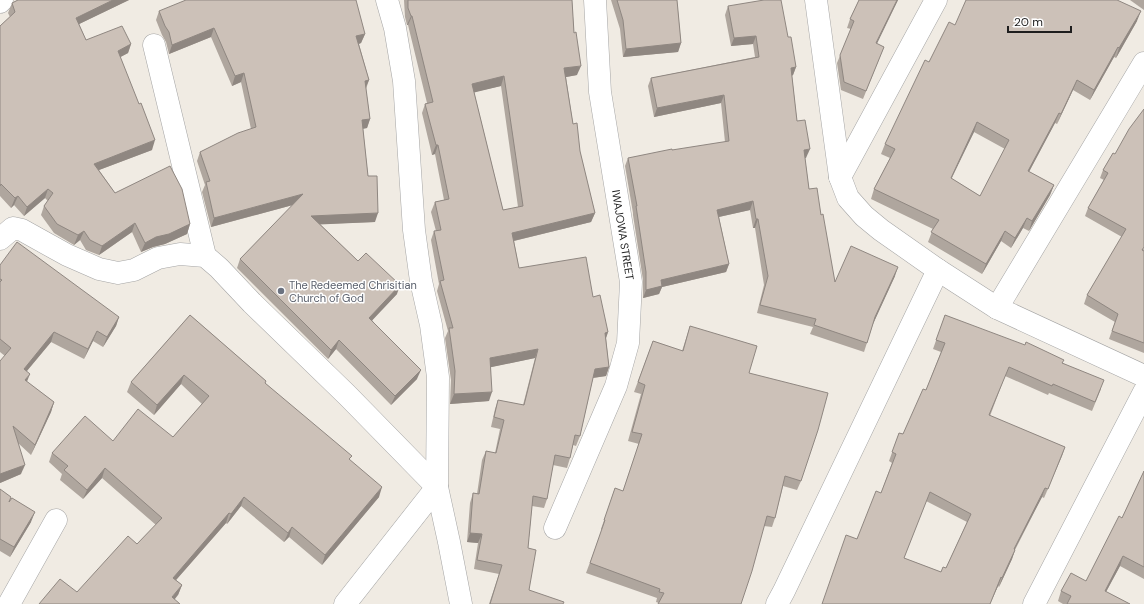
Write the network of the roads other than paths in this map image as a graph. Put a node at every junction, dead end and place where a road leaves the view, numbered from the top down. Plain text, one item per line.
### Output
1 (387, 0) edge
2 (595, 0) edge
3 (816, 0) edge
4 (936, 0) edge
5 (154, 45) dead end
6 (1144, 63) edge
7 (840, 177) junction
8 (0, 239) edge
9 (205, 256) junction
10 (938, 270) junction
11 (997, 308) junction
12 (1144, 376) edge
13 (1144, 392) edge
14 (437, 487) junction
15 (56, 520) dead end
16 (555, 528) dead end
17 (9, 604) edge
18 (345, 604) edge
19 (461, 604) edge
20 (777, 604) edge
21 (1034, 604) edge

1 - 14 street
2 - 16 street, IWAJOWA STREET
3 - 7 street
4 - 7 street
5 - 9 street
6 - 11 street
7 - 10 street
8 - 9 street
9 - 14 street
10 - 11 street
10 - 20 street
11 - 12 street
13 - 21 street
14 - 18 street
14 - 19 street
15 - 17 street

